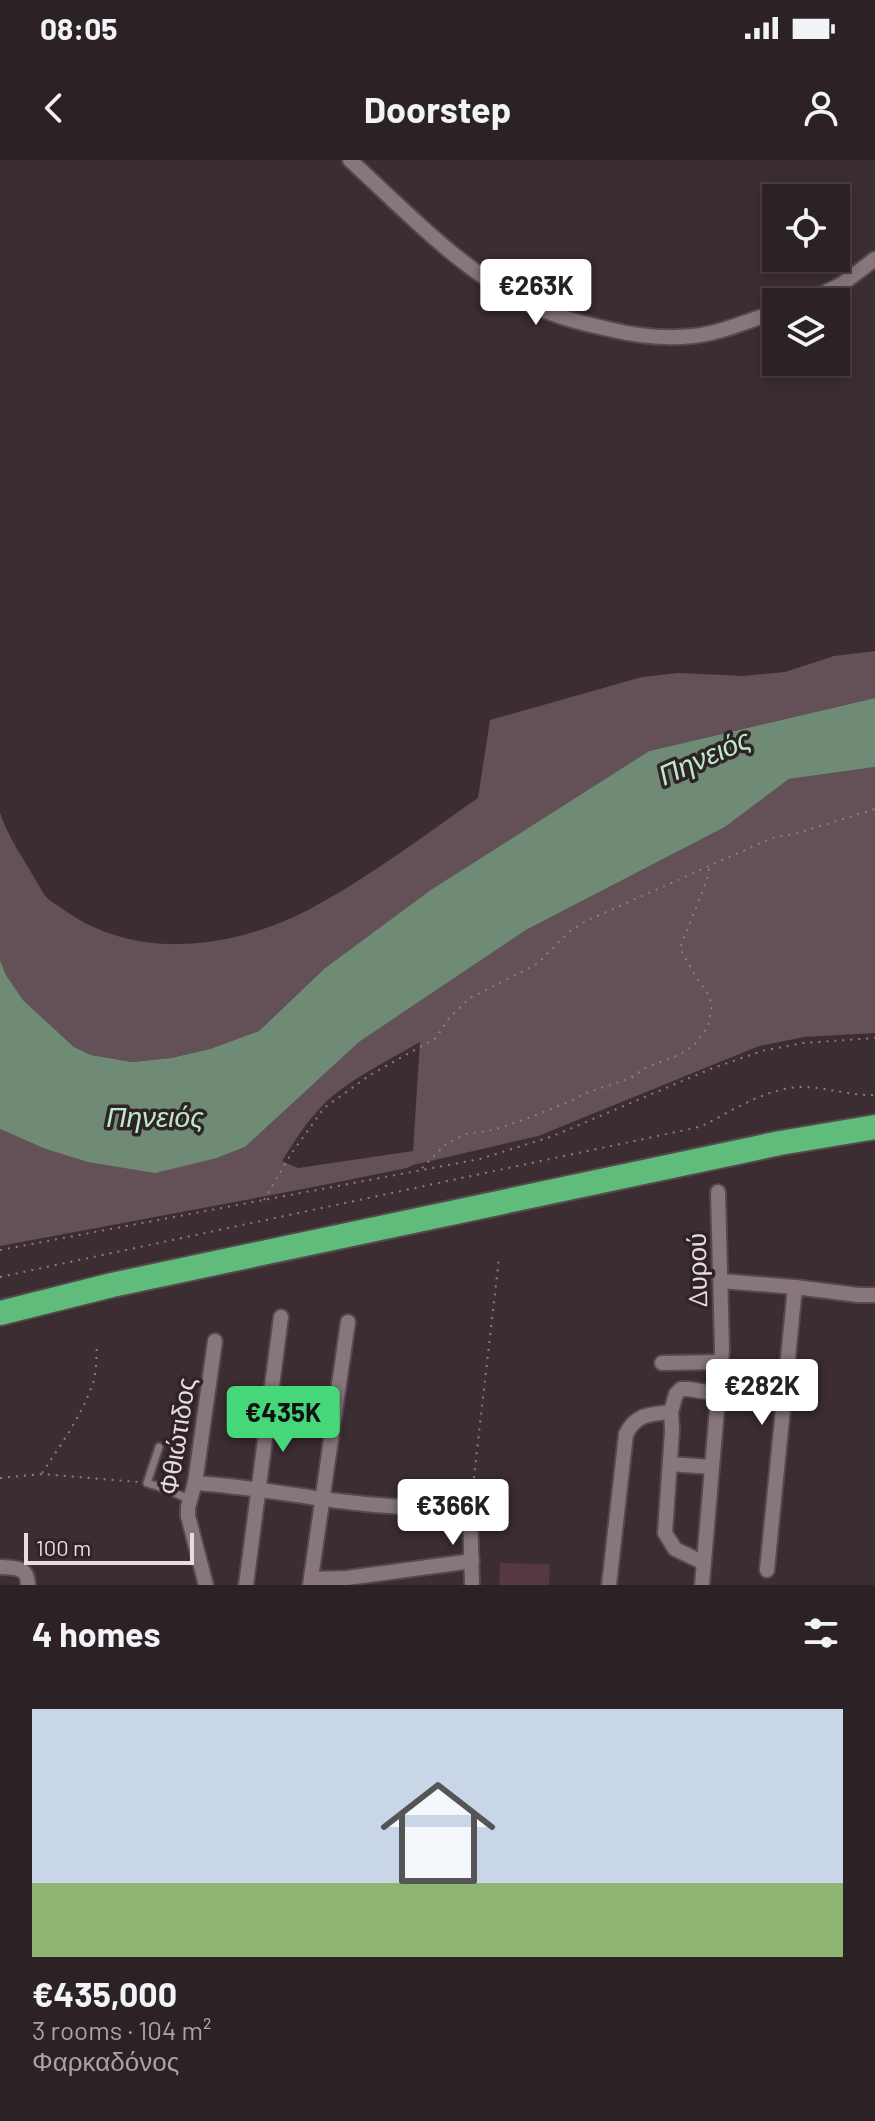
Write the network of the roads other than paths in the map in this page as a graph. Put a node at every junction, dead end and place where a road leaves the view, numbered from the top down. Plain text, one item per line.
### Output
1 (350, 160) edge
2 (875, 259) edge
3 (834, 288) edge
4 (762, 317) edge
5 (875, 1114) edge
6 (875, 1127) edge
7 (718, 1192) dead end
8 (721, 1281) junction
9 (795, 1287) junction
10 (875, 1295) edge
11 (0, 1296) edge
12 (0, 1313) edge
13 (281, 1317) dead end
14 (348, 1322) dead end
15 (215, 1341) dead end
16 (721, 1362) junction
17 (662, 1363) dead end
18 (718, 1394) junction
19 (671, 1412) junction
20 (159, 1447) dead end
21 (670, 1464) junction
22 (711, 1467) junction
23 (195, 1483) junction
24 (259, 1489) junction
25 (322, 1499) junction
26 (190, 1500) junction
27 (472, 1561) junction
28 (702, 1562) junction
29 (0, 1567) edge
30 (767, 1570) dead end
31 (369, 1580) edge
32 (310, 1582) edge
33 (28, 1585) edge
34 (206, 1585) edge
35 (246, 1585) edge
36 (472, 1585) edge
37 (609, 1585) edge
38 (702, 1585) edge

1 - 4 street
2 - 3 street
5 - 11 highway
6 - 12 highway
7 - 8 street, Δυρού
8 - 9 street
8 - 16 street, Δυρού
9 - 10 street
9 - 30 street
13 - 24 street
14 - 25 street
15 - 23 street, Φθιώτιδος
16 - 17 street
16 - 18 street, Δυρού
18 - 19 street
18 - 22 street, Δυρού
19 - 21 street
19 - 37 street
20 - 26 lane
21 - 22 street
21 - 28 street
22 - 28 street, Δυρού
23 - 24 street
23 - 26 street, Φθιώτιδος
24 - 25 street
24 - 35 street
25 - 27 street
25 - 32 street
26 - 34 street, Φθιώτιδος
27 - 31 street
27 - 36 street
28 - 38 street, Δυρού
29 - 33 street
31 - 32 street

